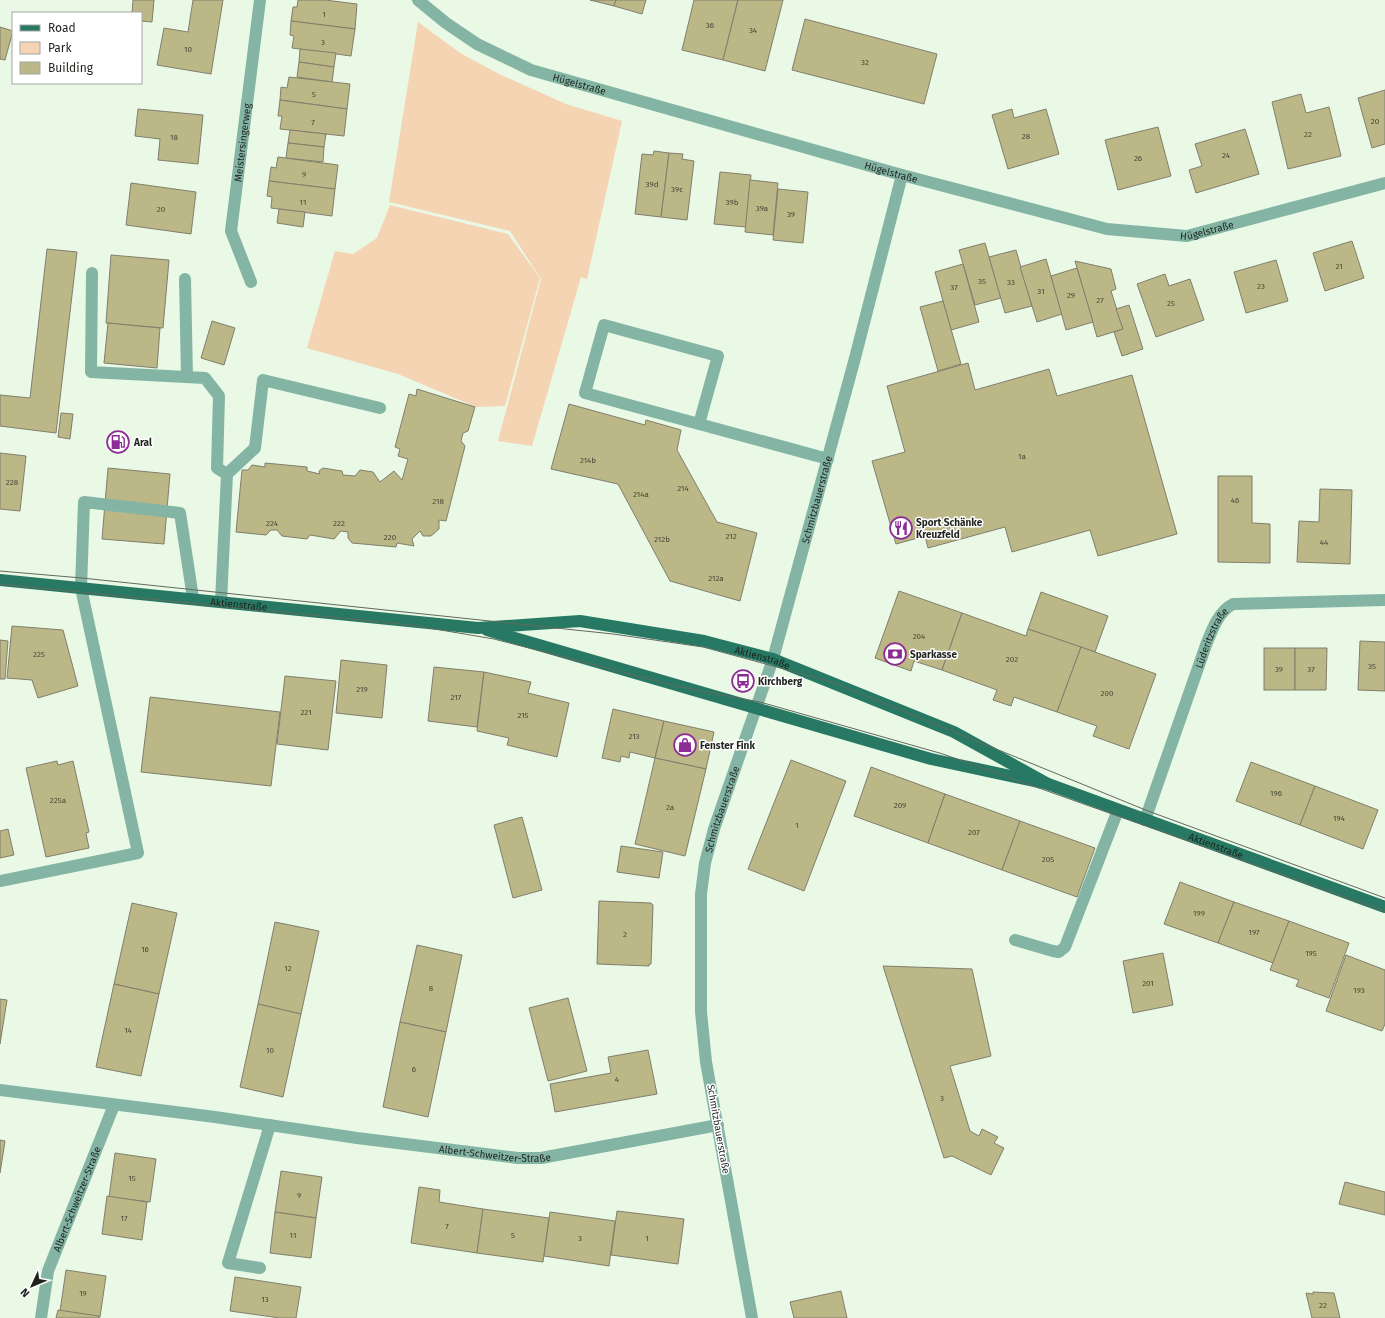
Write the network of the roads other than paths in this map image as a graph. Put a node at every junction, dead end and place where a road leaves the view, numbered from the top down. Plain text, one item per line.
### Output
1 (260, 0) edge
2 (418, 0) edge
3 (902, 175) junction
4 (1385, 183) edge
5 (92, 273) dead end
6 (185, 279) dead end
7 (251, 282) dead end
8 (187, 377) junction
9 (380, 408) dead end
10 (699, 424) junction
11 (828, 459) junction
12 (228, 474) junction
13 (0, 580) edge
14 (81, 588) junction
15 (193, 598) junction
16 (1385, 600) edge
17 (222, 602) junction
18 (478, 628) junction
19 (773, 659) junction
20 (757, 709) junction
21 (1048, 784) junction
22 (1118, 810) junction
23 (1145, 820) junction
24 (0, 881) edge
25 (1385, 907) edge
26 (1015, 940) dead end
27 (0, 1090) edge
28 (114, 1105) junction
29 (270, 1125) junction
30 (718, 1125) junction
31 (260, 1268) dead end
32 (41, 1318) edge
33 (752, 1318) edge

1 - 7 street, Meistersingerweg
2 - 3 street, Hügelstraße
3 - 4 street, Hügelstraße
3 - 11 street, Schmitzbauerstraße
5 - 8 street
6 - 8 street
8 - 12 street
9 - 12 street
10 - 10 street
10 - 11 street
11 - 19 street, Schmitzbauerstraße
12 - 17 street
13 - 14 main road, Aktienstraße
14 - 15 main road, Aktienstraße
14 - 15 street
14 - 24 street
15 - 17 main road, Aktienstraße
16 - 23 street, Lüderitzstraße
17 - 18 main road, Aktienstraße
18 - 19 main road, Aktienstraße
18 - 20 main road, Aktienstraße
19 - 20 street, Schmitzbauerstraße
19 - 21 main road, Aktienstraße
20 - 21 main road, Aktienstraße
20 - 30 street, Schmitzbauerstraße
21 - 22 main road, Aktienstraße
22 - 23 main road, Aktienstraße
22 - 26 street
23 - 25 main road, Aktienstraße
27 - 28 street, Albert-Schweitzer-Straße
28 - 29 street, Albert-Schweitzer-Straße
28 - 32 street, Albert-Schweitzer-Straße
29 - 30 street, Albert-Schweitzer-Straße
29 - 31 street
30 - 33 street, Schmitzbauerstraße

